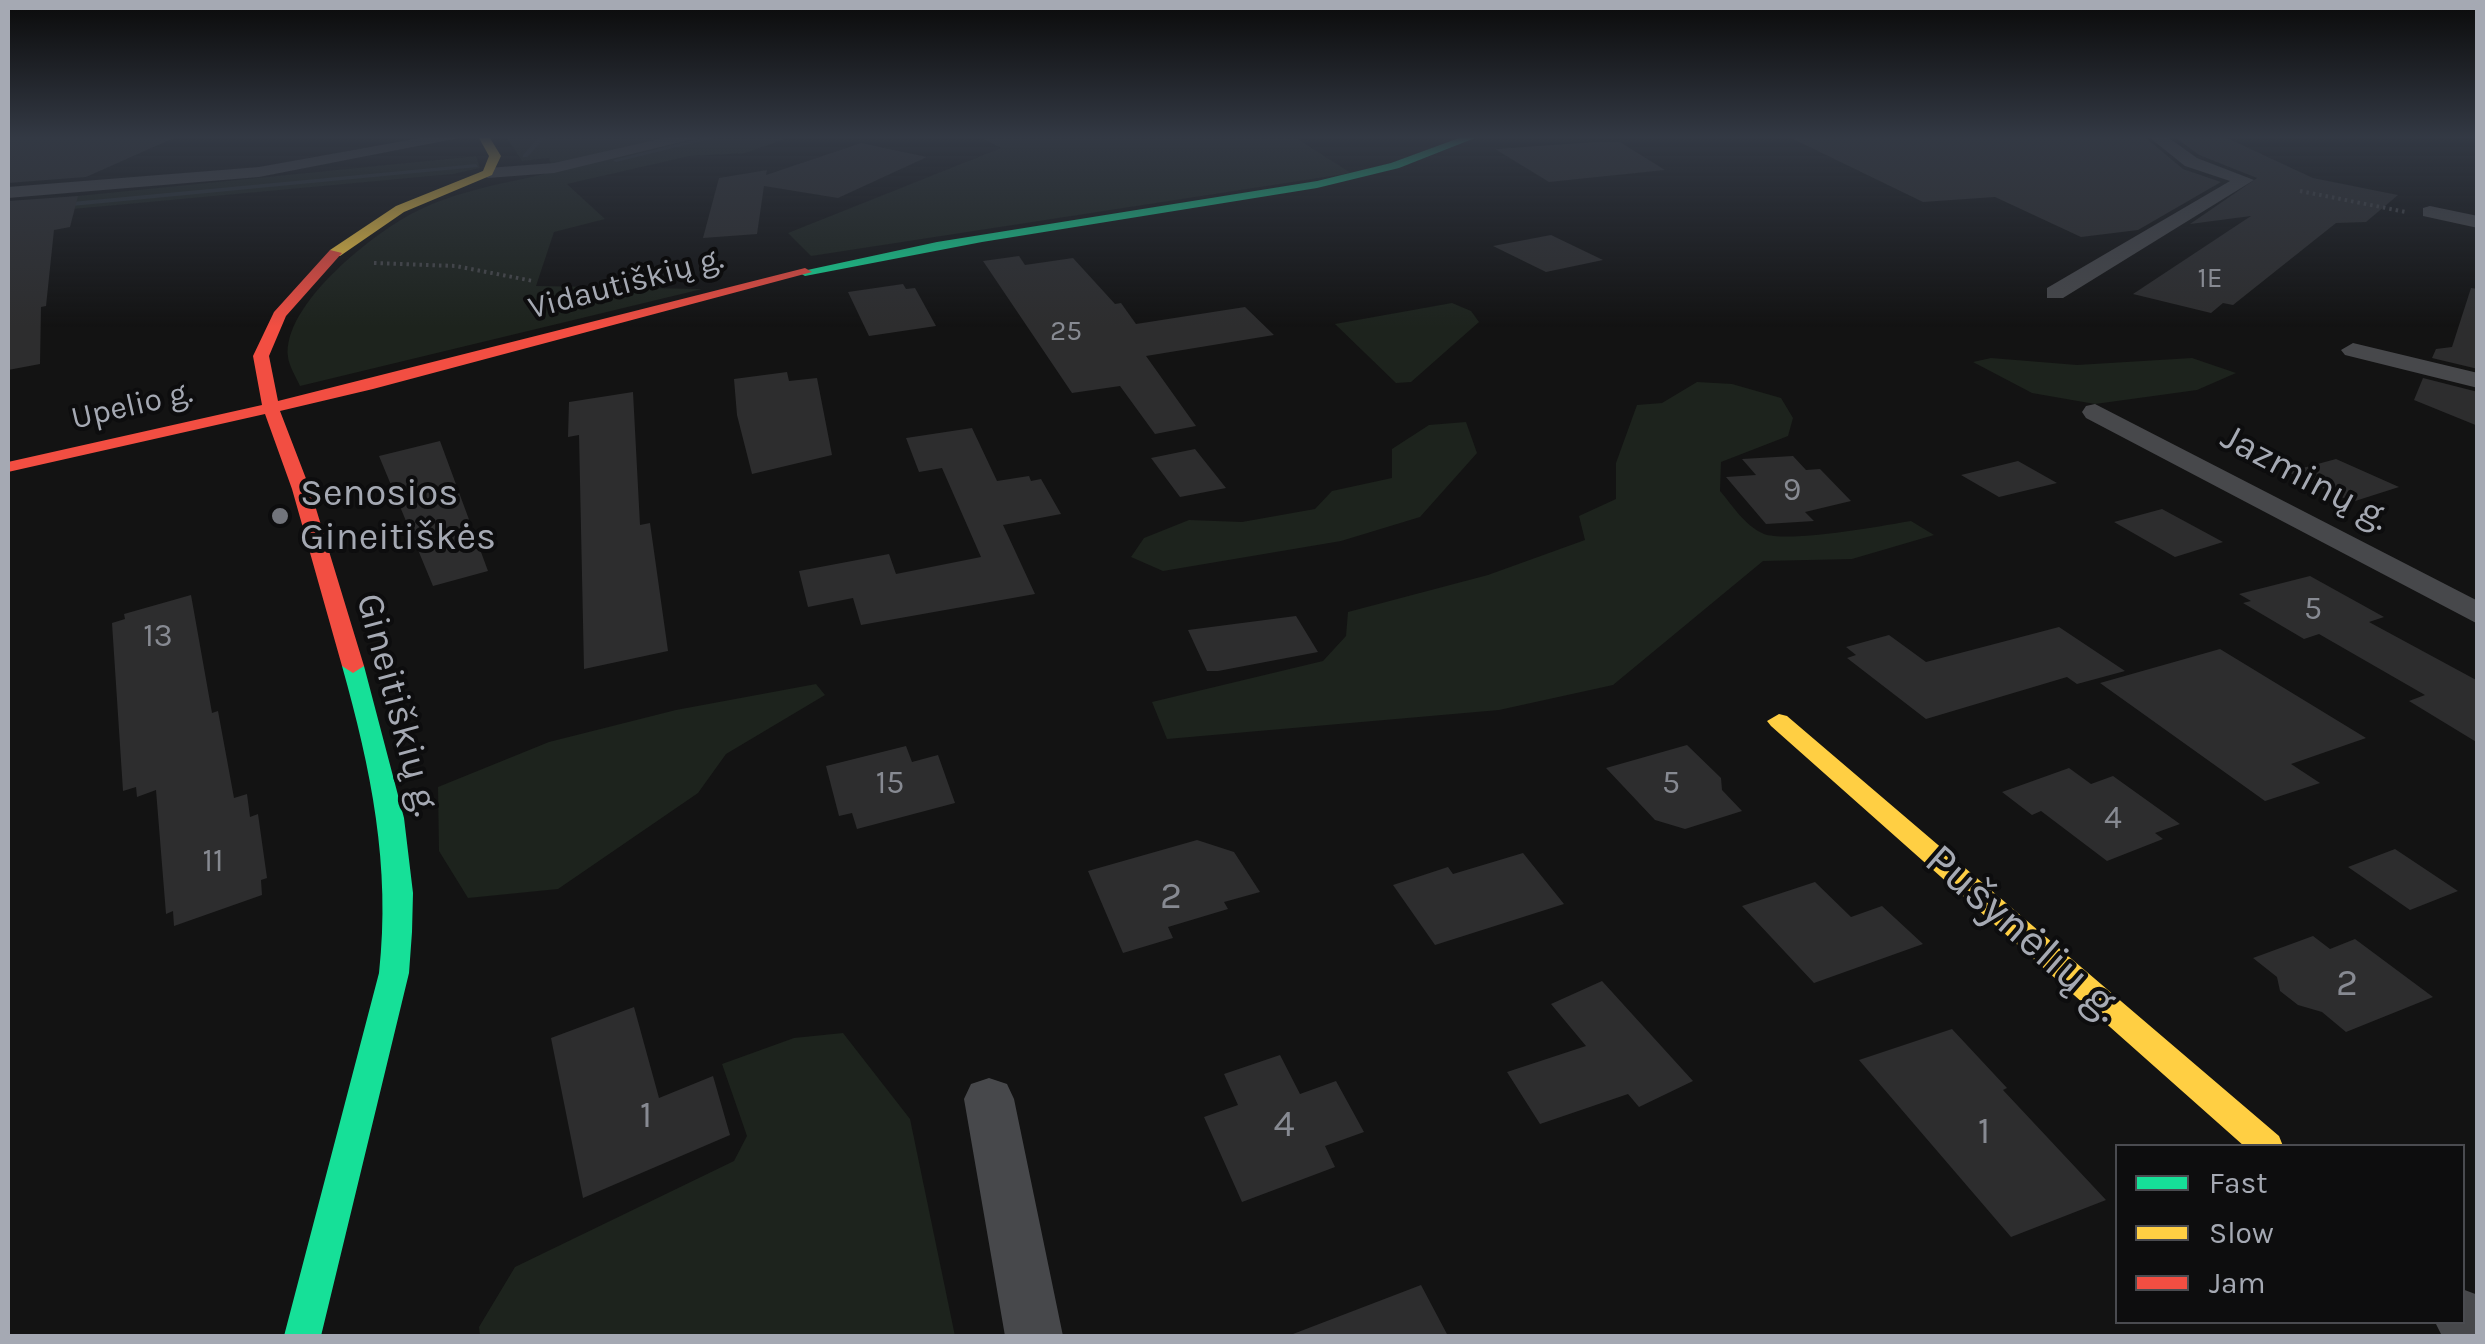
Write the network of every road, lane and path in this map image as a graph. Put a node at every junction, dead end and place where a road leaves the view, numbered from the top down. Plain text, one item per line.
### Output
1 (424, 201) edge
2 (1217, 201) edge
3 (2210, 201) edge
4 (2348, 201) edge
5 (2430, 212) joint
6 (2478, 222) edge
7 (323, 263) junction
8 (532, 281) dead end
9 (2055, 293) dead end
10 (2353, 350) dead end
11 (2478, 380) edge
12 (271, 409) junction
13 (2095, 412) dead end
14 (8, 467) edge
15 (2478, 614) edge
16 (1779, 721) dead end
17 (989, 1099) dead end
18 (2265, 1144) edge
19 (302, 1336) edge
20 (1034, 1336) edge

1 - 7 street, Gineitiškių g.
2 - 12 street, Vidautiškių g.
3 - 9 street
4 - 5 path
5 - 6 street
7 - 8 path
7 - 12 street, Gineitiškių g.
10 - 11 street
12 - 14 street, Upelio g.
12 - 19 street, Gineitiškių g.
13 - 15 street, Jazminų g.
16 - 18 street, Pušynėlių g.
17 - 20 street

